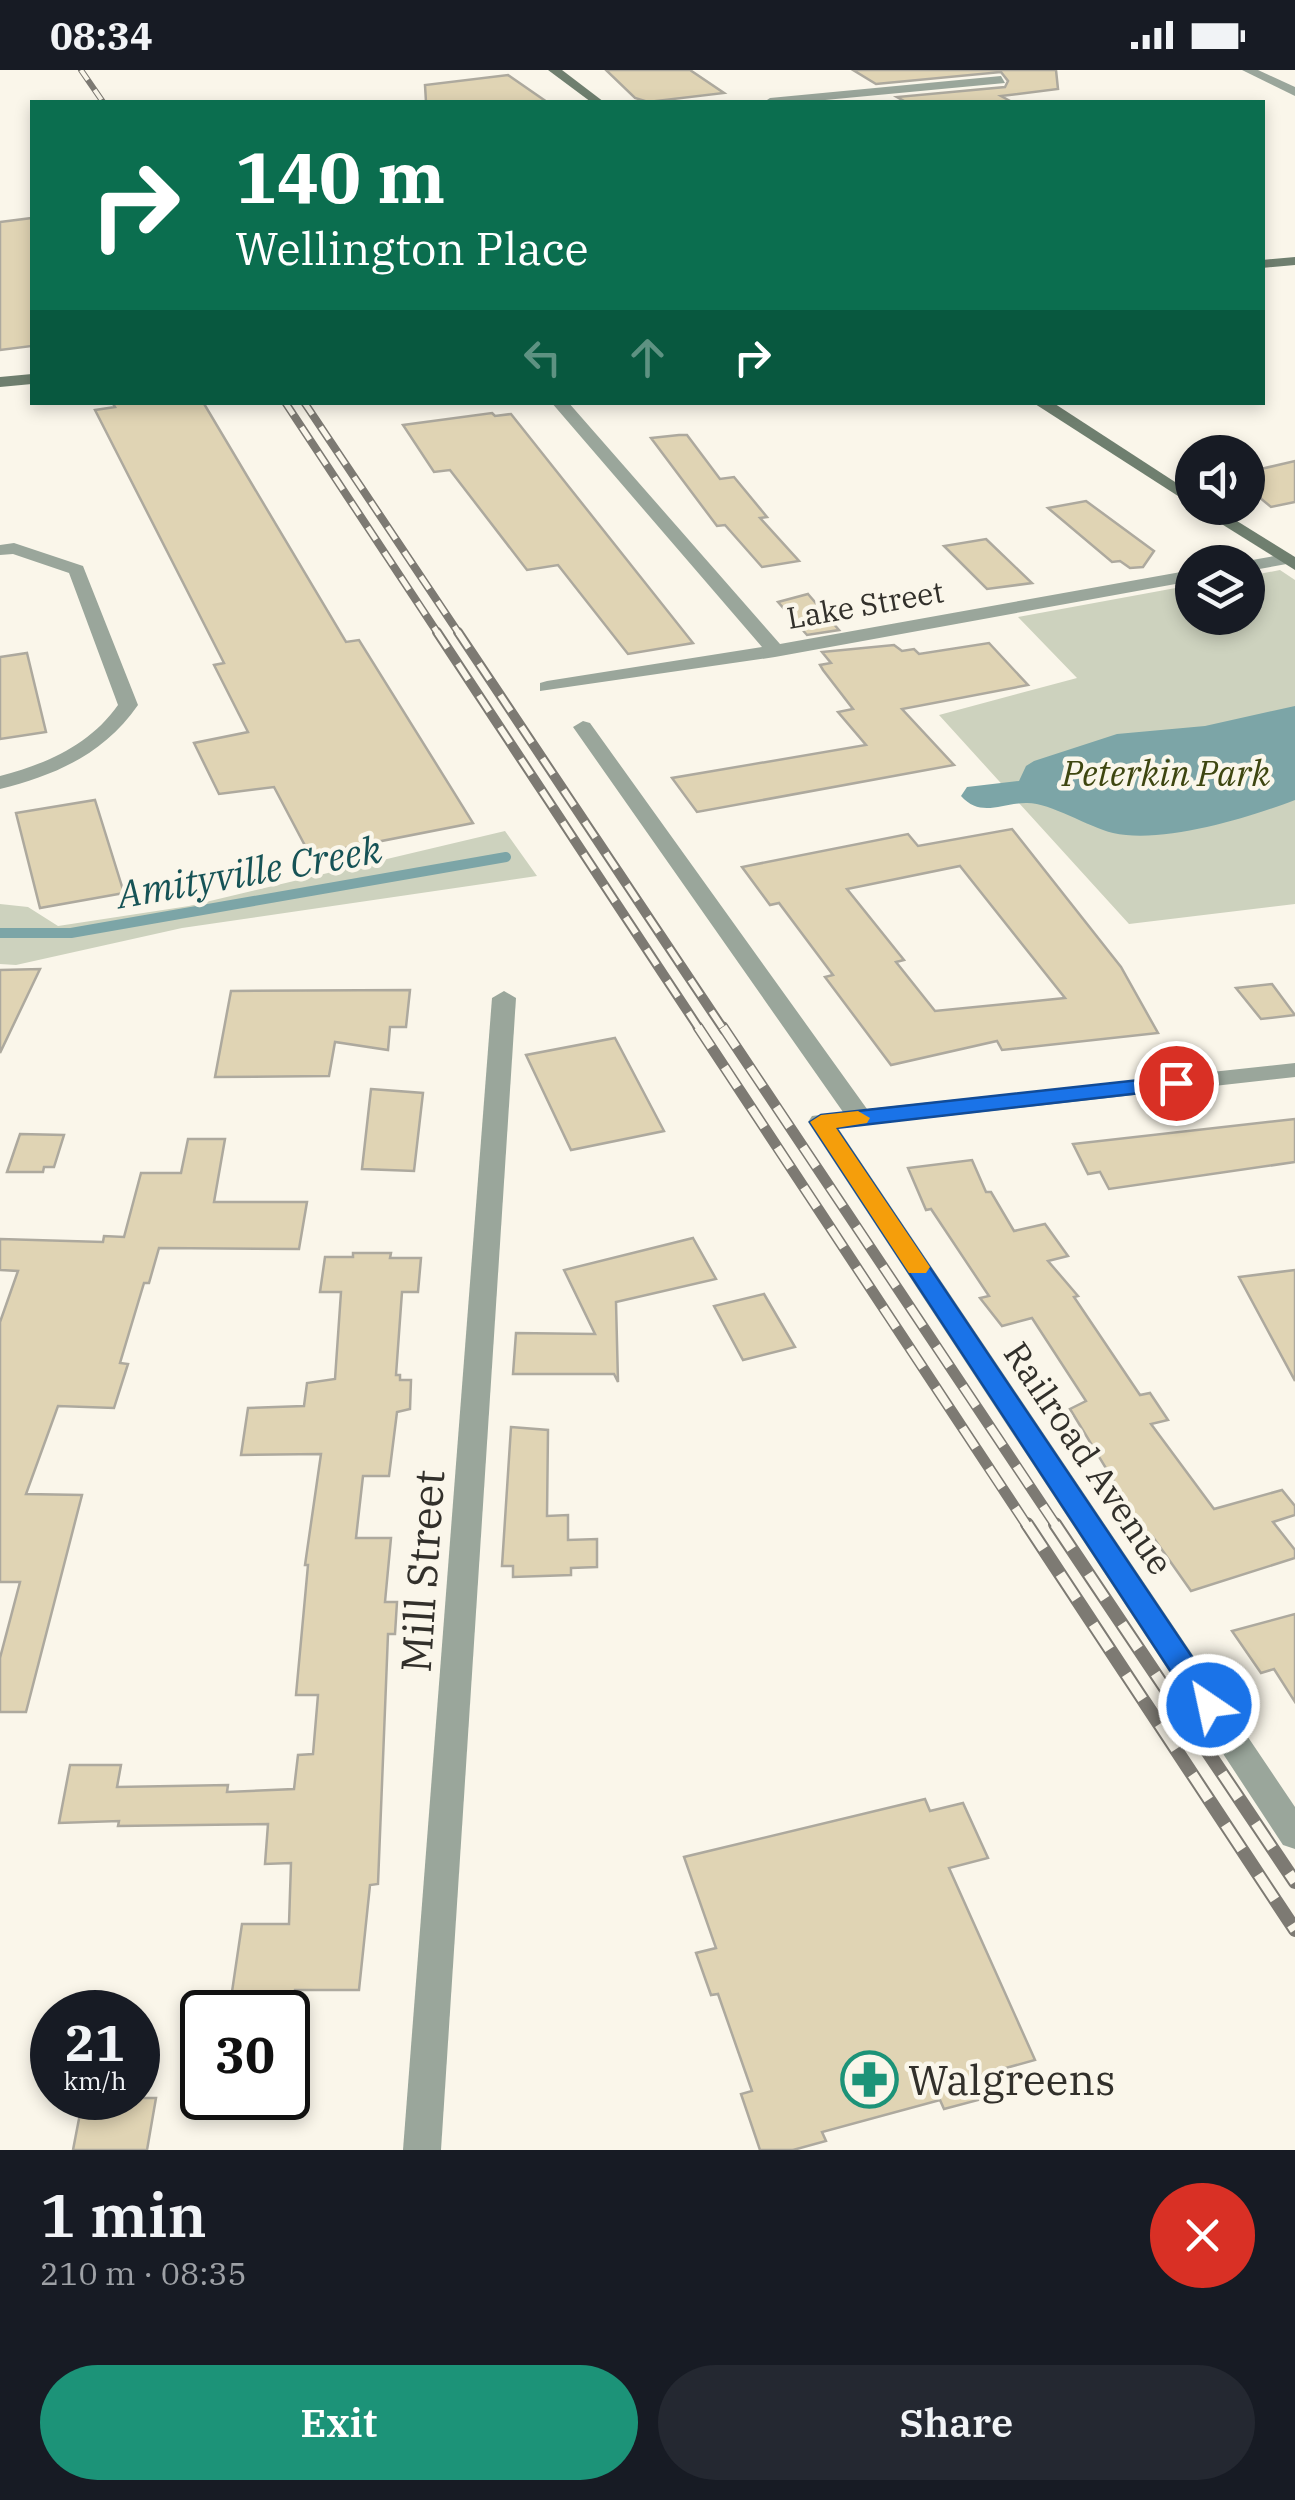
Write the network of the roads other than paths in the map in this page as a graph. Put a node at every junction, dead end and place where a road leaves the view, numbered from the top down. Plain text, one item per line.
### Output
1 (554, 70) edge
2 (1248, 70) edge
3 (1001, 80) dead end
4 (1295, 92) edge
5 (595, 100) edge
6 (791, 100) edge
7 (1295, 261) edge
8 (1265, 264) edge
9 (30, 379) edge
10 (0, 382) edge
11 (562, 405) edge
12 (1045, 405) edge
13 (1175, 489) edge
14 (1232, 525) edge
15 (7, 549) edge
16 (1291, 562) edge
17 (1265, 564) edge
18 (1175, 579) edge
19 (775, 651) junction
20 (547, 687) dead end
21 (582, 727) dead end
22 (0, 783) edge
23 (504, 998) dead end
24 (1295, 1070) edge
25 (860, 1118) junction
26 (1295, 1834) edge
27 (422, 2150) edge

1 - 5 main road
2 - 4 street
3 - 6 street
7 - 8 main road
9 - 10 main road
11 - 19 street
12 - 13 main road
14 - 16 main road
15 - 22 street
16 - 17 street
18 - 19 street, Lake Street
19 - 20 street, Lake Street
21 - 25 street
23 - 27 street, Mill Street
24 - 25 street
25 - 26 street, Railroad Avenue

